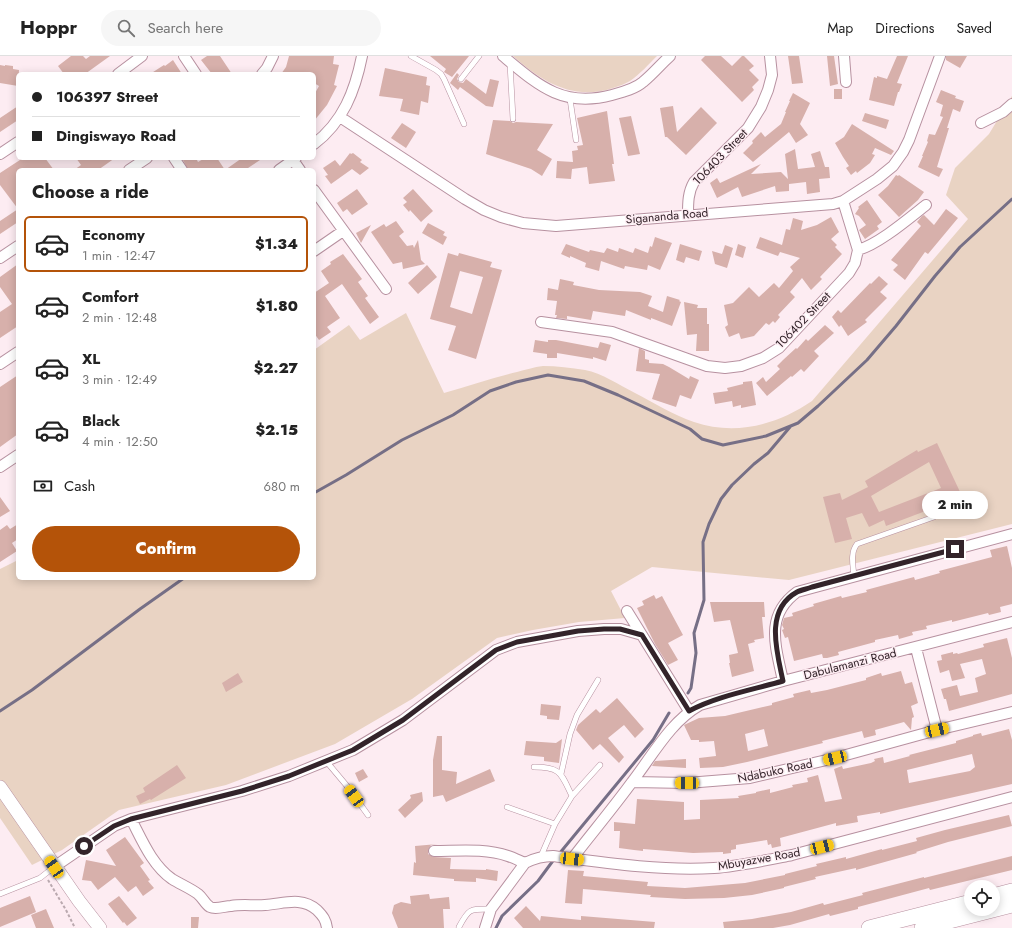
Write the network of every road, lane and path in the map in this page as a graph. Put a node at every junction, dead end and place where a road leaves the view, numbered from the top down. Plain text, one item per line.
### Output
1 (142, 56) edge
2 (184, 56) edge
3 (273, 56) edge
4 (362, 56) edge
5 (410, 56) edge
6 (480, 56) edge
7 (670, 56) edge
8 (770, 56) edge
9 (844, 56) edge
10 (940, 56) edge
11 (506, 59) edge
12 (121, 72) edge
13 (195, 72) edge
14 (264, 72) edge
15 (461, 79) dead end
16 (846, 82) dead end
17 (570, 99) junction
18 (1012, 104) edge
19 (340, 117) junction
20 (513, 119) dead end
21 (981, 123) dead end
22 (464, 124) dead end
23 (576, 140) dead end
24 (316, 142) edge
25 (16, 143) edge
26 (0, 154) edge
27 (144, 160) edge
28 (293, 160) edge
29 (132, 168) edge
30 (282, 168) edge
31 (316, 193) edge
32 (844, 201) junction
33 (926, 205) dead end
34 (688, 214) junction
35 (342, 231) junction
36 (16, 247) edge
37 (316, 250) edge
38 (858, 250) junction
39 (0, 258) edge
40 (386, 289) dead end
41 (541, 322) dead end
42 (16, 353) edge
43 (0, 364) edge
44 (16, 456) edge
45 (0, 467) edge
46 (934, 518) dead end
47 (1012, 534) edge
48 (854, 576) junction
49 (627, 611) dead end
50 (1012, 622) edge
51 (642, 635) junction
52 (916, 648) junction
53 (598, 680) dead end
54 (783, 681) junction
55 (689, 711) junction
56 (1012, 712) edge
57 (937, 730) junction
58 (326, 761) junction
59 (600, 765) dead end
60 (534, 767) dead end
61 (561, 774) junction
62 (633, 782) junction
63 (0, 787) edge
64 (572, 796) junction
65 (1012, 797) edge
66 (506, 807) dead end
67 (368, 815) dead end
68 (131, 819) junction
69 (555, 824) junction
70 (434, 851) dead end
71 (541, 856) junction
72 (572, 859) junction
73 (525, 863) junction
74 (50, 870) junction
75 (1012, 891) edge
76 (0, 894) edge
77 (1000, 894) edge
78 (78, 901) junction
79 (964, 904) edge
80 (1012, 905) edge
81 (491, 909) junction
82 (459, 927) edge
83 (75, 928) edge
84 (94, 928) edge
85 (100, 928) edge
86 (327, 928) edge
87 (485, 928) edge
88 (869, 928) edge
89 (922, 928) edge

1 - 12 street
2 - 13 street
3 - 14 street
4 - 19 street
5 - 22 lane
6 - 15 lane
7 - 17 street
8 - 34 street, 106403 Street
9 - 16 street
10 - 32 street, Sigananda Road
11 - 17 street
11 - 20 lane
17 - 23 lane
18 - 21 street
19 - 24 street
19 - 34 street, Sigananda Road
25 - 26 street
27 - 29 street
28 - 30 street
31 - 35 street
32 - 34 street, Sigananda Road
32 - 38 street
33 - 38 street
35 - 37 street
35 - 40 street
36 - 39 street
38 - 41 street, 106402 Street
42 - 43 street
44 - 45 street
46 - 48 lane
47 - 48 street
48 - 54 street
49 - 51 street
50 - 52 street, Dabulamanzi Road
51 - 55 street
51 - 58 street
52 - 54 street, Dabulamanzi Road
52 - 57 street
53 - 61 lane
54 - 55 street, Dabulamanzi Road
55 - 62 street, Dabulamanzi Road
56 - 57 street, Ndabuko Road
57 - 62 street, Ndabuko Road
58 - 67 lane
58 - 68 street
59 - 64 lane
60 - 61 lane
61 - 64 lane
62 - 72 street, Dabulamanzi Road
63 - 74 street
64 - 69 lane
65 - 72 street, Mbuyazwe Road
66 - 69 lane
68 - 74 street
68 - 86 street
69 - 71 lane
70 - 73 street
71 - 72 street
71 - 73 street
73 - 81 street
74 - 76 lane
74 - 78 street
74 - 83 path
75 - 77 main road
78 - 84 street
78 - 85 street
79 - 88 main road
80 - 89 main road
81 - 82 lane
81 - 87 street

